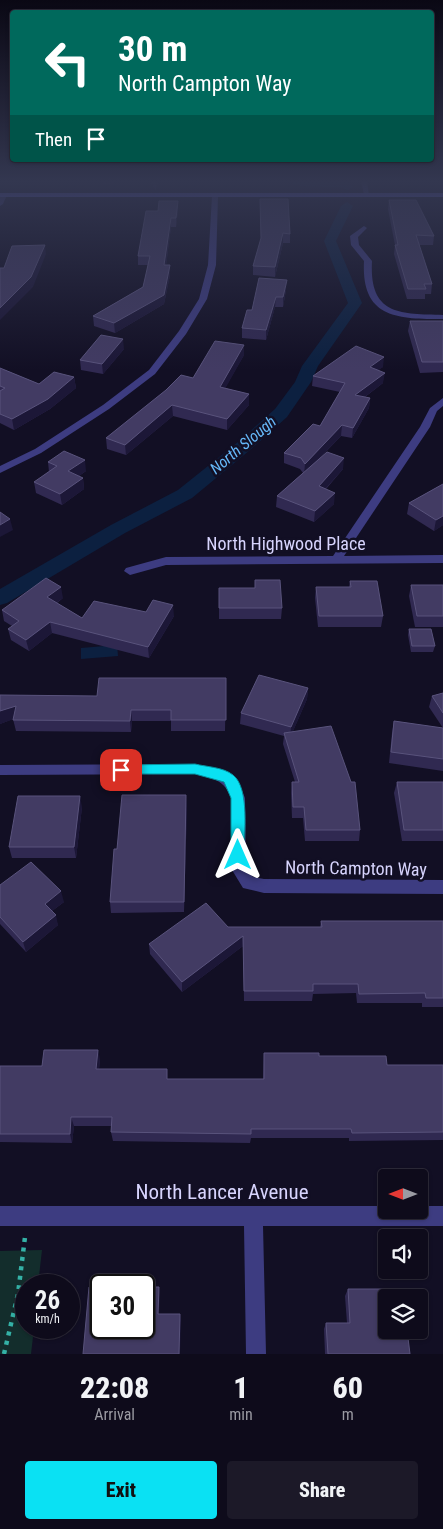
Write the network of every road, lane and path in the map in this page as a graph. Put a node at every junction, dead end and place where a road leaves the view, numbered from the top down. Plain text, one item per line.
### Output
1 (213, 243) edge
2 (355, 243) edge
3 (443, 317) edge
4 (443, 401) edge
5 (0, 470) edge
6 (336, 560) junction
7 (443, 560) edge
8 (130, 571) dead end
9 (0, 770) edge
10 (443, 887) edge
11 (0, 1216) edge
12 (253, 1216) junction
13 (443, 1216) edge
14 (25, 1237) dead end
15 (4, 1354) edge
16 (256, 1354) edge

1 - 5 street
2 - 3 street
4 - 6 street
6 - 7 street, North Highwood Place
6 - 8 street, North Highwood Place
9 - 10 street, North Campton Way
11 - 12 street, North Lancer Avenue
12 - 13 street, North Lancer Avenue
12 - 16 street
14 - 15 path

